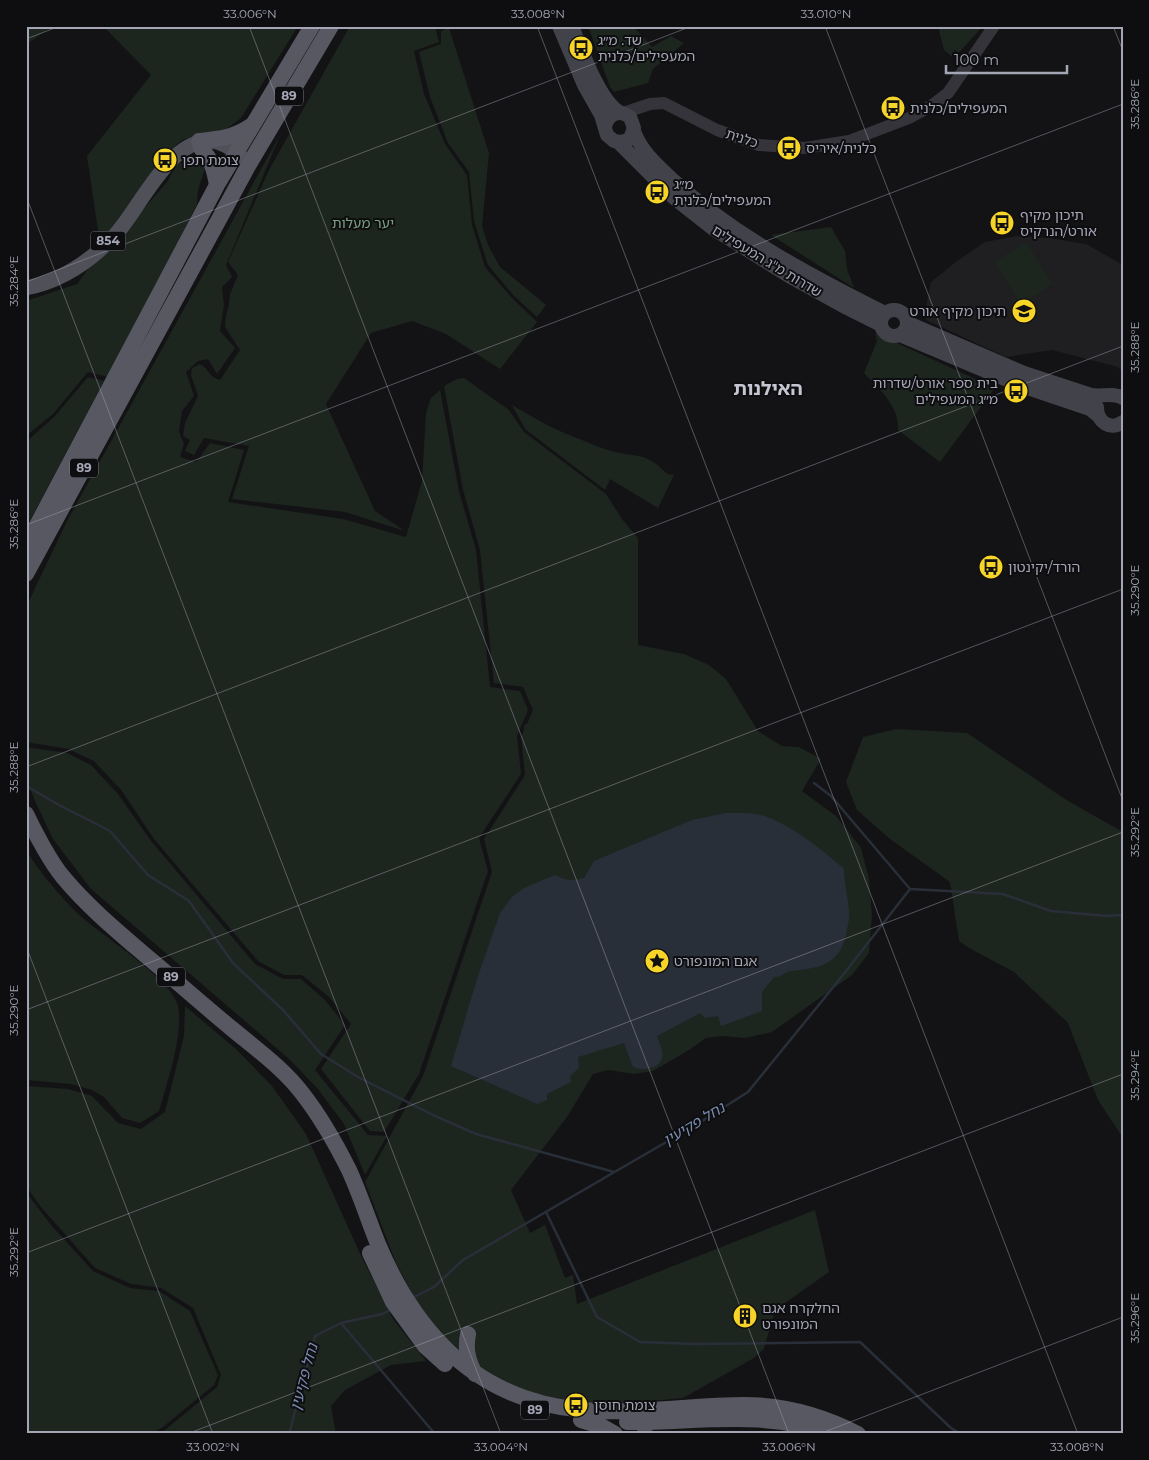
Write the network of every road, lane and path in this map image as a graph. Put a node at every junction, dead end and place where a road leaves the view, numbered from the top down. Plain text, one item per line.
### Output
1 (312, 26) edge
2 (331, 26) edge
3 (558, 26) edge
4 (572, 26) edge
5 (994, 26) edge
6 (659, 103) junction
7 (622, 113) junction
8 (251, 126) junction
9 (605, 127) junction
10 (634, 128) junction
11 (618, 142) junction
12 (200, 145) junction
13 (234, 156) junction
14 (248, 166) junction
15 (217, 185) junction
16 (26, 288) edge
17 (883, 319) junction
18 (904, 329) junction
19 (1106, 396) junction
20 (1123, 398) edge
21 (1097, 415) junction
22 (1122, 422) edge
23 (26, 546) edge
24 (26, 574) edge
25 (26, 814) edge
26 (327, 1131) junction
27 (436, 1339) junction
28 (475, 1374) junction
29 (581, 1420) junction
30 (698, 1420) junction
31 (639, 1425) edge
32 (615, 1434) edge
33 (661, 1434) edge
34 (830, 1434) edge
35 (858, 1434) edge

1 - 8 highway, 89
2 - 14 highway, 89
3 - 9 main road
4 - 7 main road
5 - 6 street, כלנית
6 - 7 street
6 - 10 street
7 - 9 main road
7 - 10 main road
8 - 12 highway
8 - 13 highway, 89
9 - 11 main road
10 - 11 main road
10 - 17 main road, שדרות מ"ג המעפילים
11 - 17 main road, שדרות מ"ג המעפילים
12 - 13 main road
12 - 15 highway
12 - 16 main road, 854
13 - 14 main road
13 - 15 highway, 89
14 - 24 highway, 89
15 - 23 highway, 89
17 - 18 main road
17 - 18 main road
18 - 19 main road
18 - 21 main road
19 - 20 main road
19 - 21 main road
21 - 22 main road
25 - 26 highway, 89
26 - 27 highway, 89
26 - 29 highway, 89
27 - 28 highway, 89
27 - 28 highway
28 - 31 highway, 89
29 - 31 highway, 89
29 - 32 highway
30 - 31 highway, 89
30 - 33 highway
30 - 34 highway, 89
31 - 35 highway, 89

